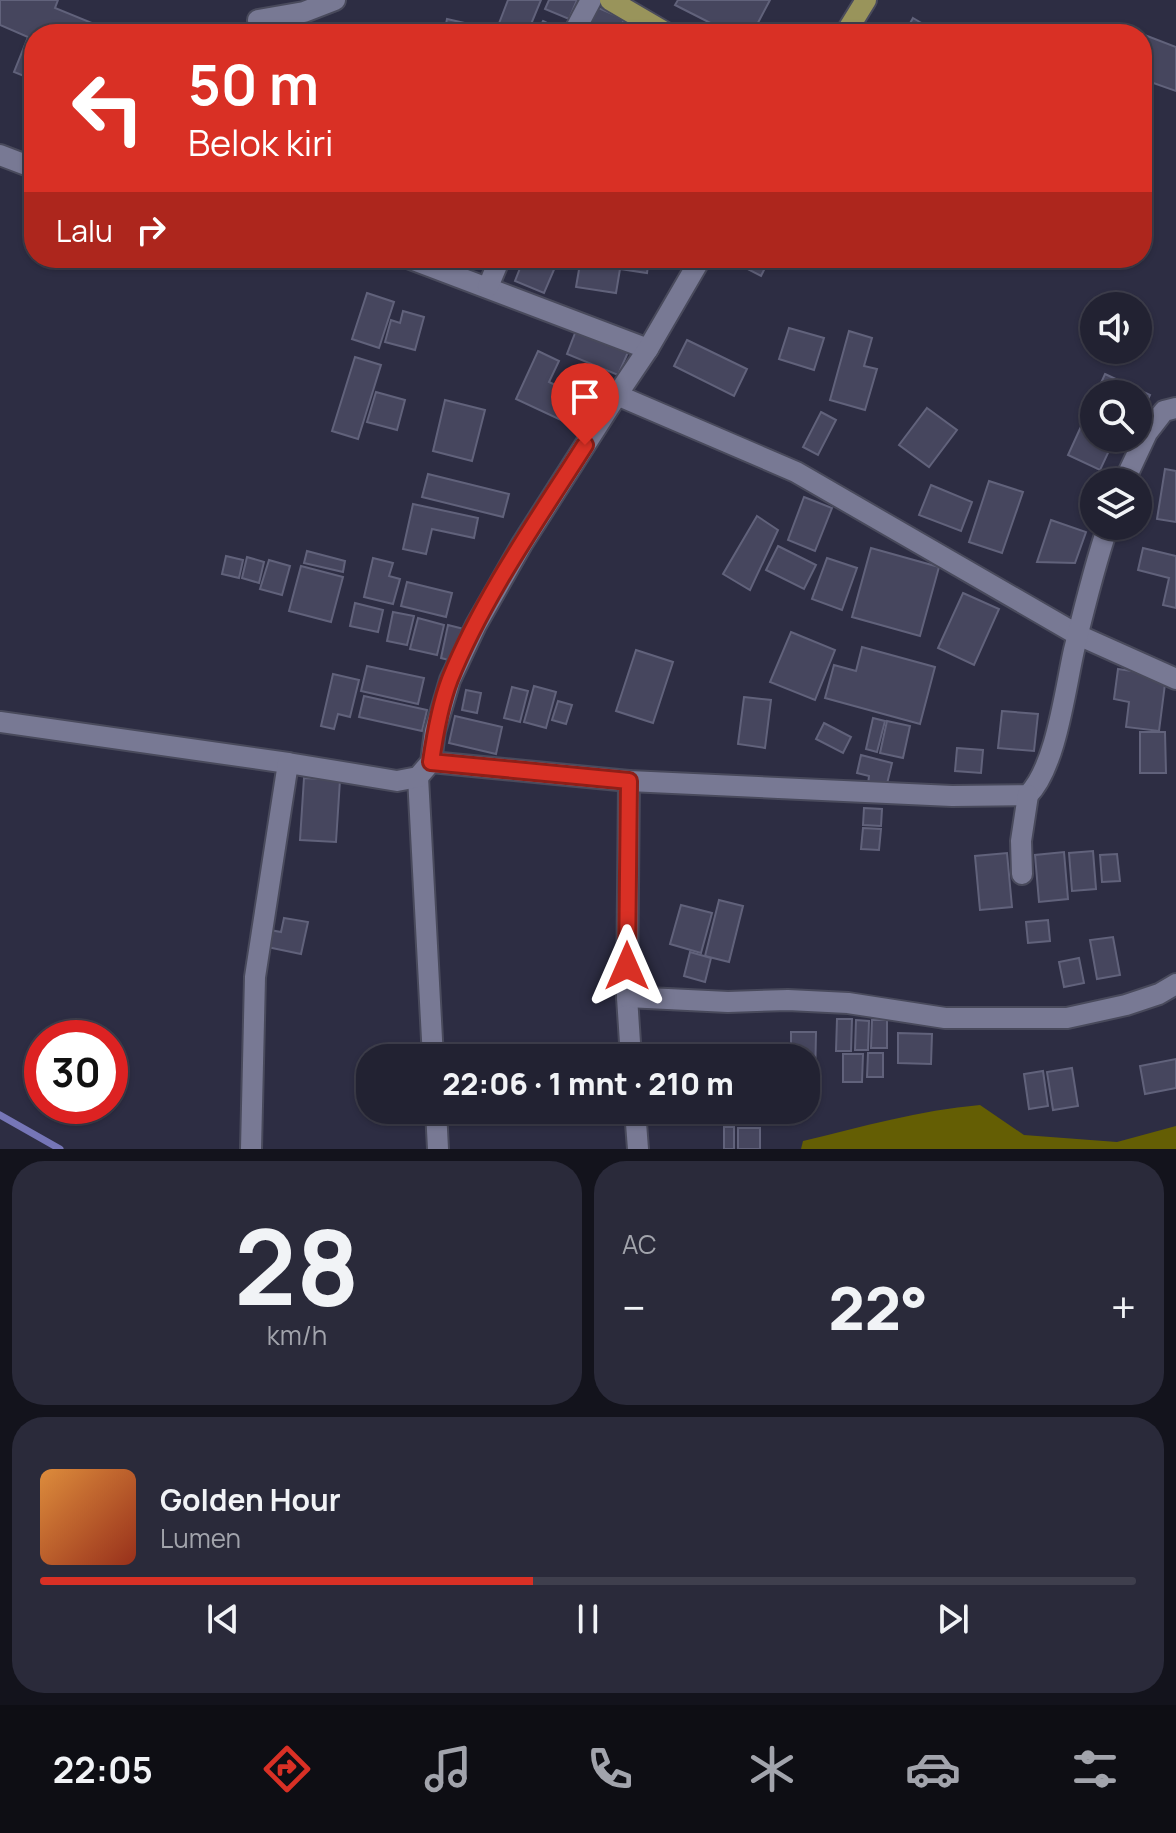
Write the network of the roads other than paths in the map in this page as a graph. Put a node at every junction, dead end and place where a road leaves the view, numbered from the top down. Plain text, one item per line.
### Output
1 (335, 0) edge
2 (591, 0) edge
3 (610, 0) edge
4 (866, 0) edge
5 (258, 20) dead end
6 (578, 24) edge
7 (651, 24) edge
8 (851, 24) edge
9 (0, 155) edge
10 (24, 164) edge
11 (436, 268) edge
12 (496, 268) edge
13 (695, 268) edge
14 (488, 287) junction
15 (648, 349) junction
16 (617, 395) junction
17 (1176, 408) edge
18 (1131, 468) edge
19 (1104, 540) edge
20 (1078, 635) junction
21 (1176, 679) edge
22 (0, 722) edge
23 (288, 763) junction
24 (424, 769) junction
25 (629, 781) junction
26 (1027, 798) junction
27 (1022, 874) dead end
28 (1176, 984) edge
29 (627, 997) junction
30 (433, 1044) edge
31 (630, 1044) edge
32 (437, 1124) edge
33 (636, 1124) edge
34 (251, 1149) edge
35 (438, 1149) edge
36 (638, 1149) edge

1 - 5 street
2 - 6 street
3 - 7 main road
4 - 8 main road
9 - 10 street
11 - 14 street
12 - 14 street
13 - 15 street
14 - 15 street
15 - 16 street
16 - 20 street
16 - 24 street
17 - 18 street
19 - 20 street
20 - 21 street
20 - 26 street
22 - 23 street
23 - 24 street
23 - 34 street
24 - 25 street
24 - 30 street
25 - 26 street
25 - 29 street
26 - 27 street
28 - 29 street
29 - 31 street
32 - 35 street
33 - 36 street

